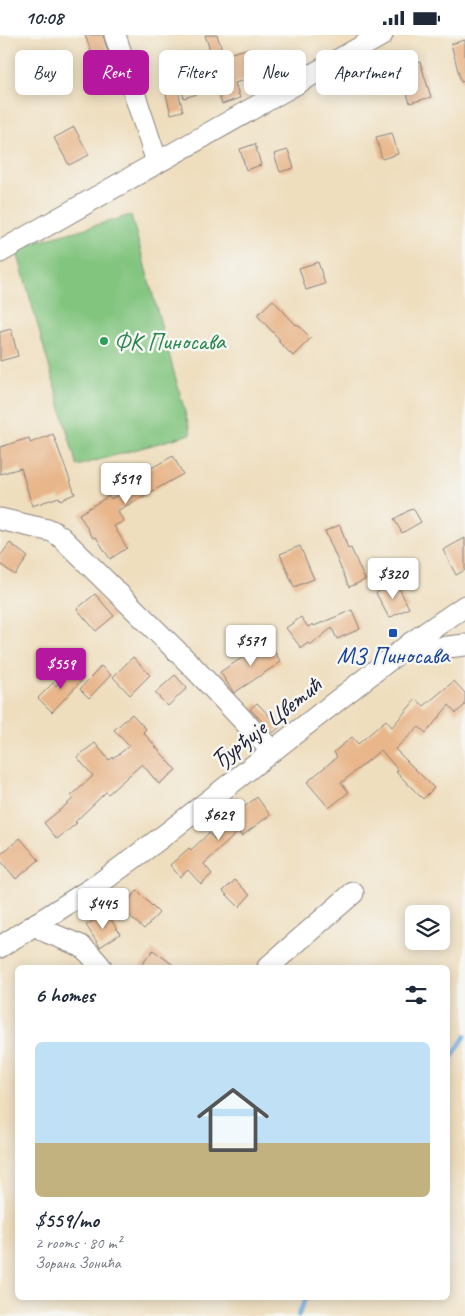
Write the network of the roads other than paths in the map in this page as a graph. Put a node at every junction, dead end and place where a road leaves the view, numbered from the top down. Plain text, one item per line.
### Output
1 (115, 35) edge
2 (382, 35) edge
3 (157, 163) junction
4 (0, 252) edge
5 (0, 519) edge
6 (465, 606) edge
7 (411, 643) junction
8 (465, 645) edge
9 (272, 751) junction
10 (353, 893) dead end
11 (38, 923) junction
12 (0, 947) edge
13 (99, 965) edge
14 (270, 965) edge

1 - 3 street
2 - 3 street
3 - 4 street
5 - 9 street
6 - 7 street, Ђурђије Цветић
7 - 8 street
7 - 9 street, Ђурђије Цветић
9 - 11 street, Ђурђије Цветић
10 - 14 street
11 - 12 street, Ђурђије Цветић
11 - 13 street

